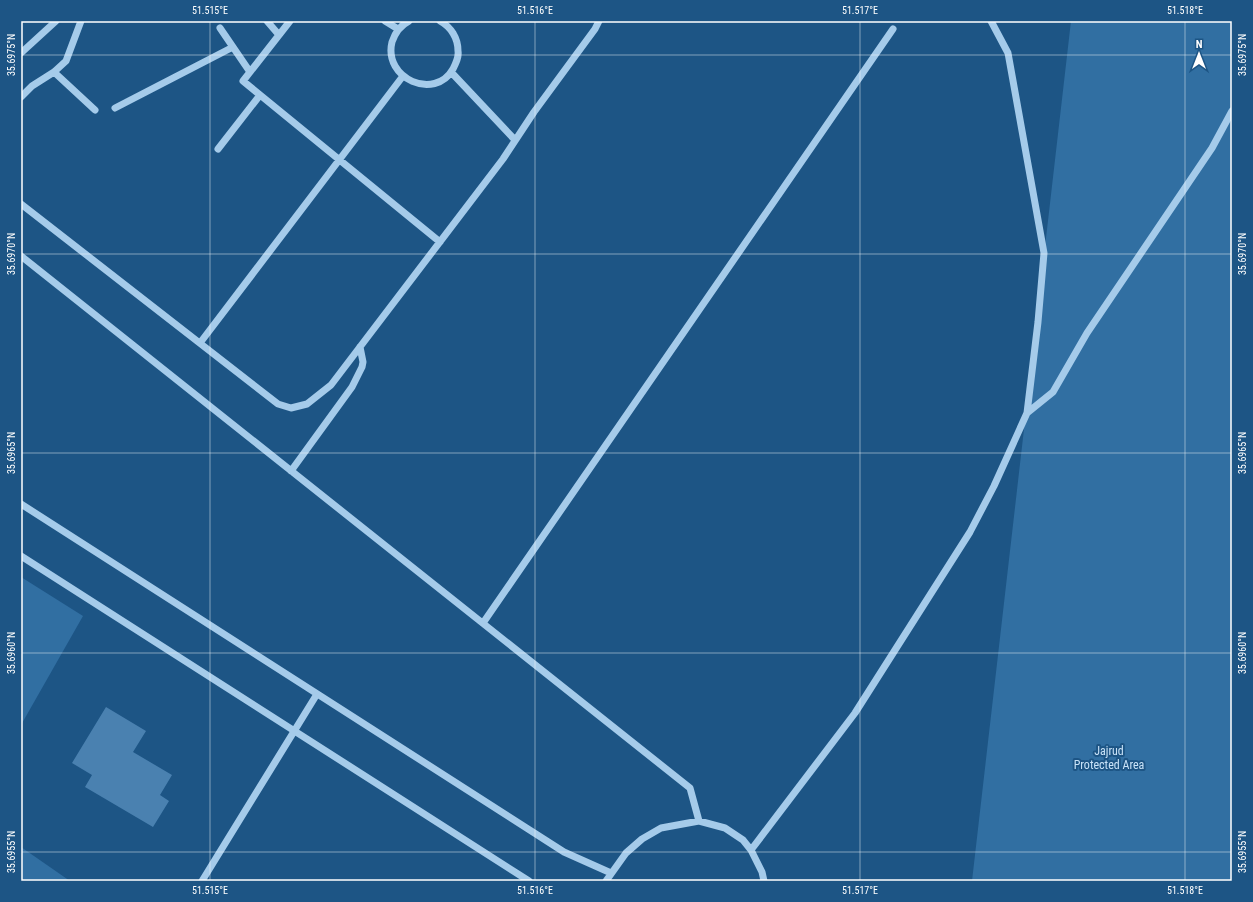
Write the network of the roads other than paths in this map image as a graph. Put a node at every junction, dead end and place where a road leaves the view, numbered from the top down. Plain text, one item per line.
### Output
1 (56, 21) edge
2 (81, 21) edge
3 (268, 21) edge
4 (290, 21) edge
5 (385, 21) edge
6 (409, 21) edge
7 (599, 21) edge
8 (991, 21) edge
9 (445, 22) edge
10 (220, 28) dead end
11 (398, 29) junction
12 (893, 29) dead end
13 (279, 35) junction
14 (233, 47) junction
15 (21, 53) edge
16 (54, 72) junction
17 (250, 72) junction
18 (451, 72) junction
19 (403, 76) junction
20 (260, 95) junction
21 (21, 97) edge
22 (115, 108) dead end
23 (95, 110) dead end
24 (1232, 111) edge
25 (515, 140) junction
26 (218, 149) dead end
27 (340, 160) junction
28 (21, 204) edge
29 (440, 242) junction
30 (21, 256) edge
31 (200, 344) junction
32 (360, 348) junction
33 (1027, 413) junction
34 (291, 471) junction
35 (21, 504) edge
36 (21, 556) edge
37 (483, 623) junction
38 (317, 694) junction
39 (294, 730) junction
40 (699, 821) junction
41 (751, 850) junction
42 (611, 873) junction
43 (202, 881) edge
44 (529, 881) edge
45 (606, 881) edge
46 (764, 881) edge

1 - 15 lane
2 - 16 lane
3 - 13 lane
4 - 13 lane
5 - 11 lane
6 - 11 lane
7 - 25 lane
8 - 33 lane
9 - 18 lane
10 - 14 lane
11 - 19 lane
12 - 37 lane
13 - 17 lane
14 - 17 lane
14 - 22 lane
16 - 21 lane
16 - 23 lane
17 - 20 lane
18 - 19 lane
18 - 25 lane
19 - 27 lane
20 - 26 lane
20 - 27 lane
24 - 33 lane
25 - 29 lane
27 - 29 lane
27 - 31 lane
28 - 31 lane
29 - 32 lane
30 - 34 lane
31 - 32 lane
32 - 34 lane
33 - 41 lane
34 - 37 lane
35 - 38 lane
36 - 39 lane
37 - 40 lane
38 - 39 lane
38 - 42 lane
39 - 43 lane
39 - 44 lane
40 - 41 lane
40 - 42 lane
41 - 46 lane
42 - 45 lane

